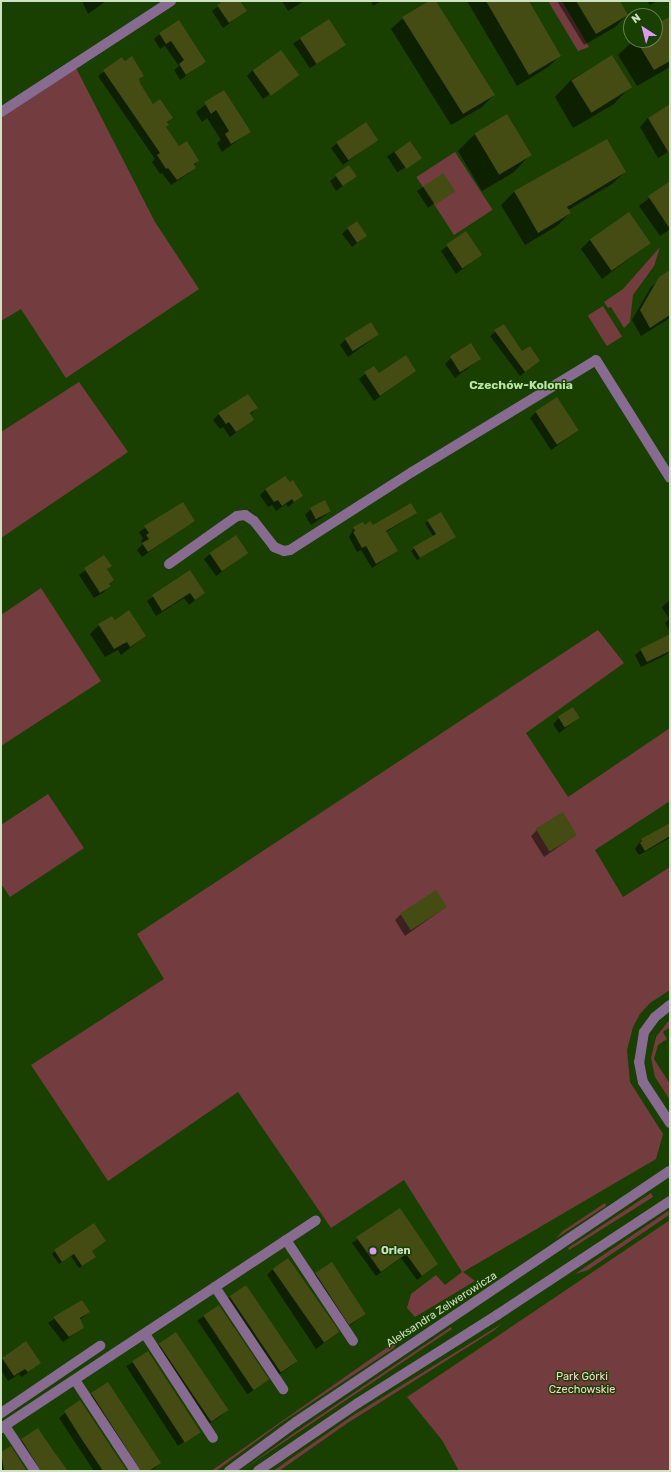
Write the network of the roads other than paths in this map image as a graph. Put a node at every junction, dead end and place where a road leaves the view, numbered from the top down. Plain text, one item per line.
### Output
1 (171, 1) edge
2 (1, 112) edge
3 (670, 478) edge
4 (169, 564) dead end
5 (670, 1005) edge
6 (670, 1123) edge
7 (670, 1171) edge
8 (670, 1201) edge
9 (316, 1220) dead end
10 (286, 1240) junction
11 (215, 1287) junction
12 (145, 1334) junction
13 (352, 1341) dead end
14 (100, 1346) dead end
15 (75, 1380) junction
16 (283, 1389) dead end
17 (1, 1413) edge
18 (3, 1427) edge
19 (213, 1438) dead end
20 (35, 1471) edge
21 (135, 1471) edge
22 (229, 1471) edge
23 (258, 1471) edge

1 - 2 street
3 - 4 street
5 - 6 street
7 - 22 street, Aleksandra Zelwerowicza
8 - 23 street
9 - 10 street
10 - 11 street
10 - 13 street
11 - 12 street
11 - 16 street
12 - 15 street
12 - 19 street
14 - 17 street
15 - 18 street
15 - 21 street
18 - 20 street

